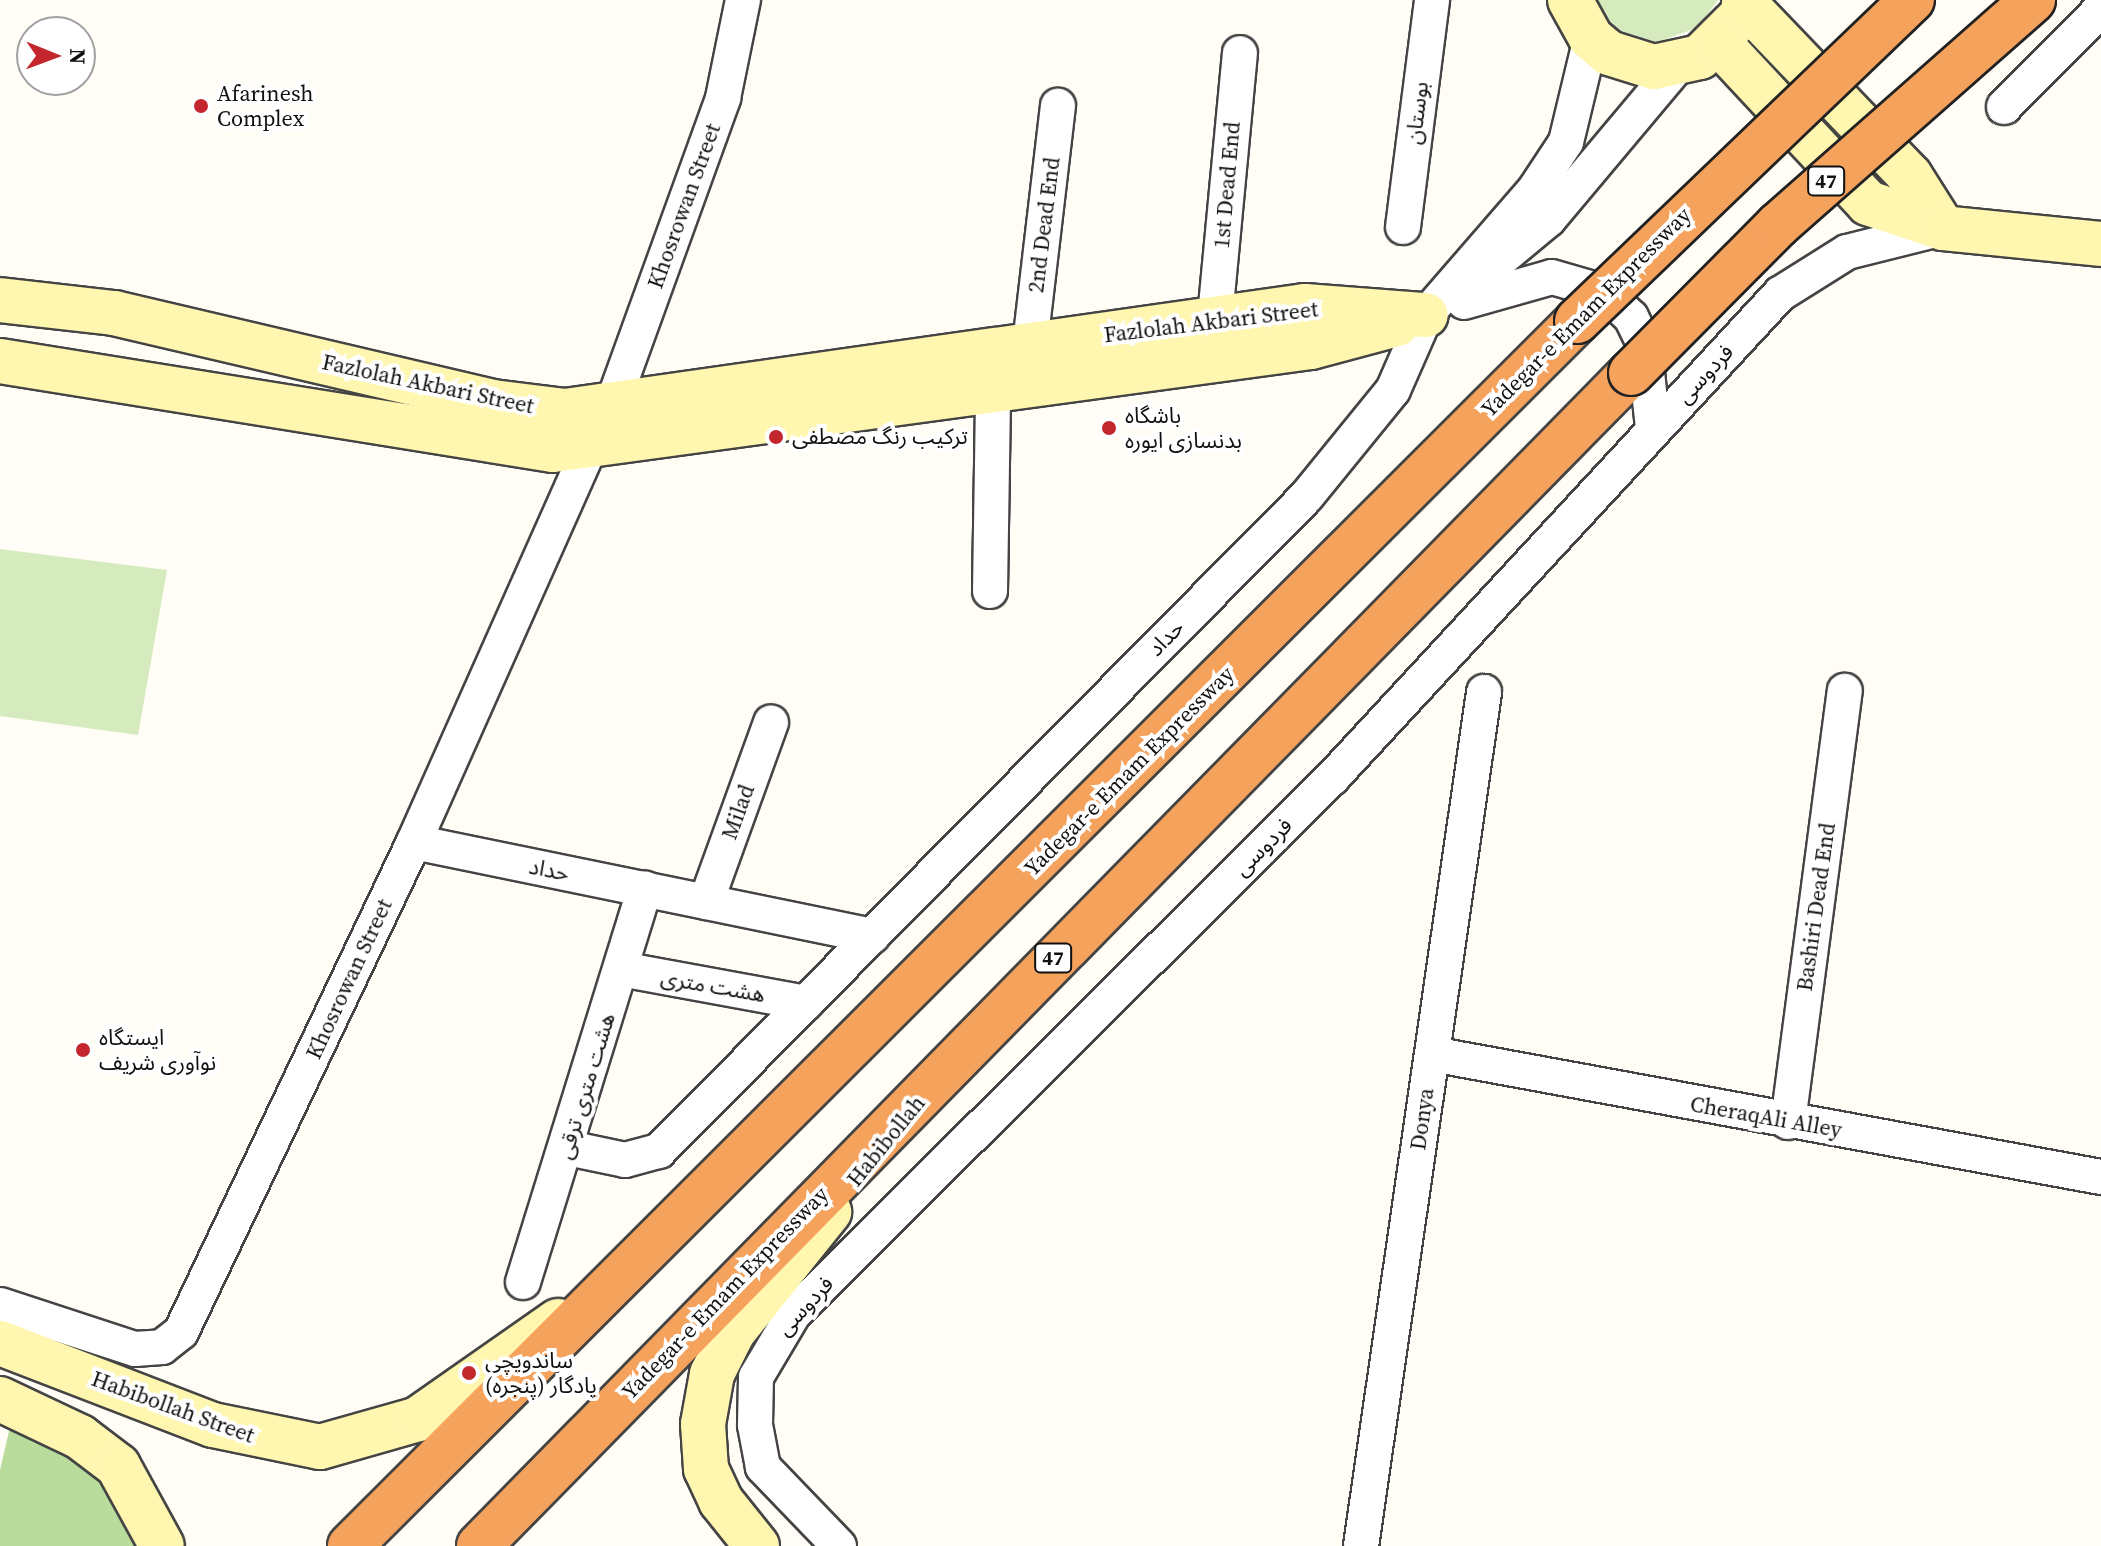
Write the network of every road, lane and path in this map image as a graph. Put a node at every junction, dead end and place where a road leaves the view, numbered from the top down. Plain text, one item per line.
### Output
1 (743, 0) edge
2 (1432, 0) edge
3 (1570, 0) edge
4 (1912, 0) edge
5 (2033, 0) edge
6 (1744, 2) edge
7 (2101, 9) edge
8 (1591, 38) junction
9 (1719, 43) junction
10 (1240, 53) dead end
11 (1678, 65) junction
12 (1058, 106) dead end
13 (2004, 107) dead end
14 (1403, 227) dead end
15 (1943, 228) junction
16 (2101, 244) edge
17 (0, 300) edge
18 (1426, 315) junction
19 (1215, 317) junction
20 (1030, 344) junction
21 (0, 361) edge
22 (993, 391) junction
23 (601, 427) junction
24 (1653, 428) junction
25 (990, 591) dead end
26 (1845, 691) dead end
27 (1484, 692) dead end
28 (771, 722) dead end
29 (414, 842) junction
30 (645, 889) junction
31 (706, 902) junction
32 (872, 936) junction
33 (621, 969) junction
34 (806, 1003) junction
35 (1432, 1054) junction
36 (947, 1065) junction
37 (1788, 1122) junction
38 (568, 1148) junction
39 (2101, 1177) edge
40 (636, 1267) junction
41 (523, 1282) dead end
42 (0, 1305) edge
43 (0, 1343) edge
44 (0, 1399) edge
45 (162, 1546) edge
46 (350, 1546) edge
47 (479, 1546) edge
48 (757, 1546) edge
49 (839, 1546) edge
50 (1361, 1546) edge

1 - 23 street, Khosrowan Street
2 - 14 street, بوستان
3 - 8 street
4 - 40 highway, Yadegar-e Emam Expressway, bridge
5 - 36 highway, Yadegar-e Emam Expressway / 47, bridge
6 - 9 street
6 - 15 street
7 - 13 street
8 - 11 street
8 - 18 street
9 - 11 street
9 - 15 street
10 - 19 street, 1st Dead End
11 - 18 street
12 - 20 street, 2nd Dead End
15 - 16 street
15 - 24 street, فردوسی
17 - 23 street, Fazlolah Akbari Street
18 - 19 street, Fazlolah Akbari Street
18 - 22 street, Fazlolah Akbari Street
18 - 24 street
18 - 32 street, حداد
19 - 20 street, Fazlolah Akbari Street
20 - 23 street, Fazlolah Akbari Street
21 - 23 street, Fazlolah Akbari Street
22 - 23 street, Fazlolah Akbari Street
22 - 25 street
23 - 29 street, Khosrowan Street
24 - 49 street, فردوسی
26 - 37 street, Bashiri Dead End
27 - 35 street, Donya
28 - 31 street, Milad
29 - 30 street, حداد
29 - 42 street, Khosrowan Street
30 - 31 street, حداد
30 - 33 street, هشت متری ترقی
31 - 32 street, حداد
32 - 34 street, حداد
33 - 34 street, هشت متری
33 - 38 street, هشت متری ترقی
34 - 38 street, حداد
35 - 37 street, CheraqAli Alley
35 - 50 street, Donya
36 - 47 highway, Yadegar-e Emam Expressway / 47
36 - 48 street, Habibollah
37 - 39 street, CheraqAli Alley
38 - 41 street, هشت متری ترقی
40 - 43 street, Habibollah Street
40 - 46 highway, Yadegar-e Emam Expressway
44 - 45 street

